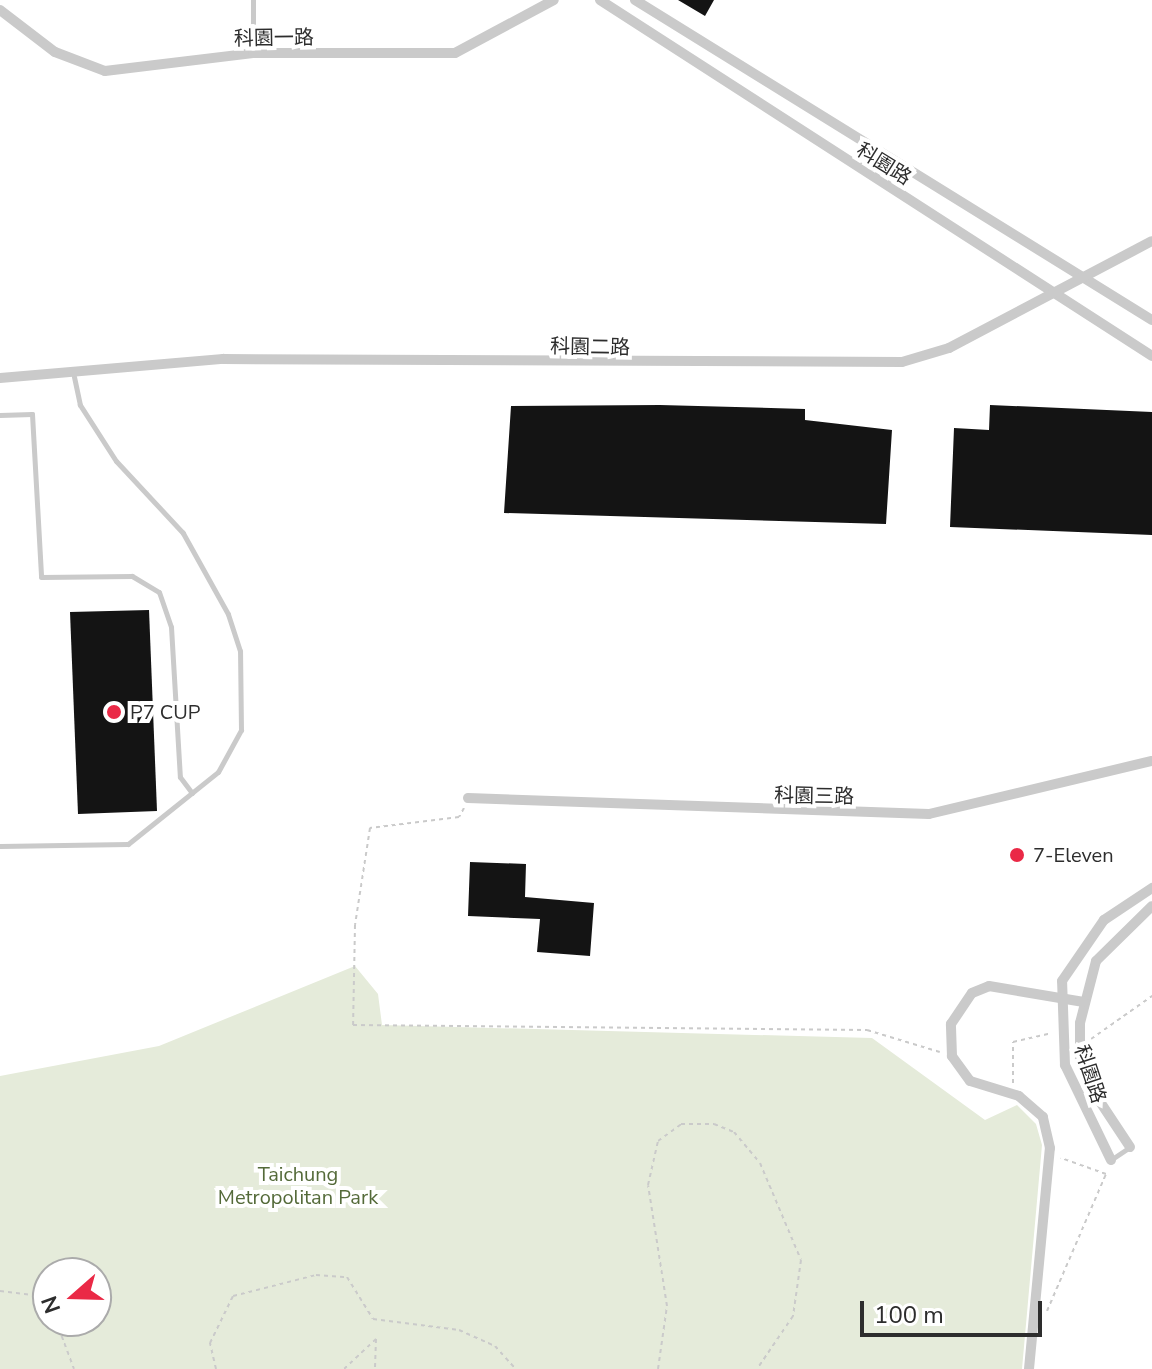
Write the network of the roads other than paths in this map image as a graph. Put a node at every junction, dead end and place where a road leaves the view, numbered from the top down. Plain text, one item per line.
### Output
1 (253, 0) edge
2 (554, 0) edge
3 (600, 0) edge
4 (635, 0) edge
5 (0, 10) edge
6 (253, 53) junction
7 (1152, 241) edge
8 (1079, 273) junction
9 (1053, 291) junction
10 (1152, 320) edge
11 (1152, 356) edge
12 (74, 377) junction
13 (0, 378) edge
14 (0, 415) edge
15 (1152, 761) edge
16 (192, 793) junction
17 (468, 798) road end
18 (0, 846) edge
19 (1152, 888) edge
20 (1152, 906) edge
21 (1060, 998) junction
22 (1084, 1002) junction
23 (1130, 1147) joint
24 (1111, 1160) joint
25 (1029, 1369) edge

1 - 6 lane
2 - 6 street, 科園一路
3 - 9 street, 科園路
4 - 8 street, 科園路
5 - 6 street, 科園一路
7 - 8 street, 科園二路
8 - 9 street, 科園二路
8 - 10 street, 科園路
9 - 11 street, 科園路
9 - 12 street, 科園二路
12 - 13 street, 科園二路
12 - 16 lane
14 - 16 lane
15 - 17 street, 科園三路
16 - 18 lane
19 - 21 street, 科園路
20 - 22 street, 科園路
21 - 22 street
21 - 24 street, 科園路
21 - 25 street
22 - 23 street, 科園路
23 - 24 lane

